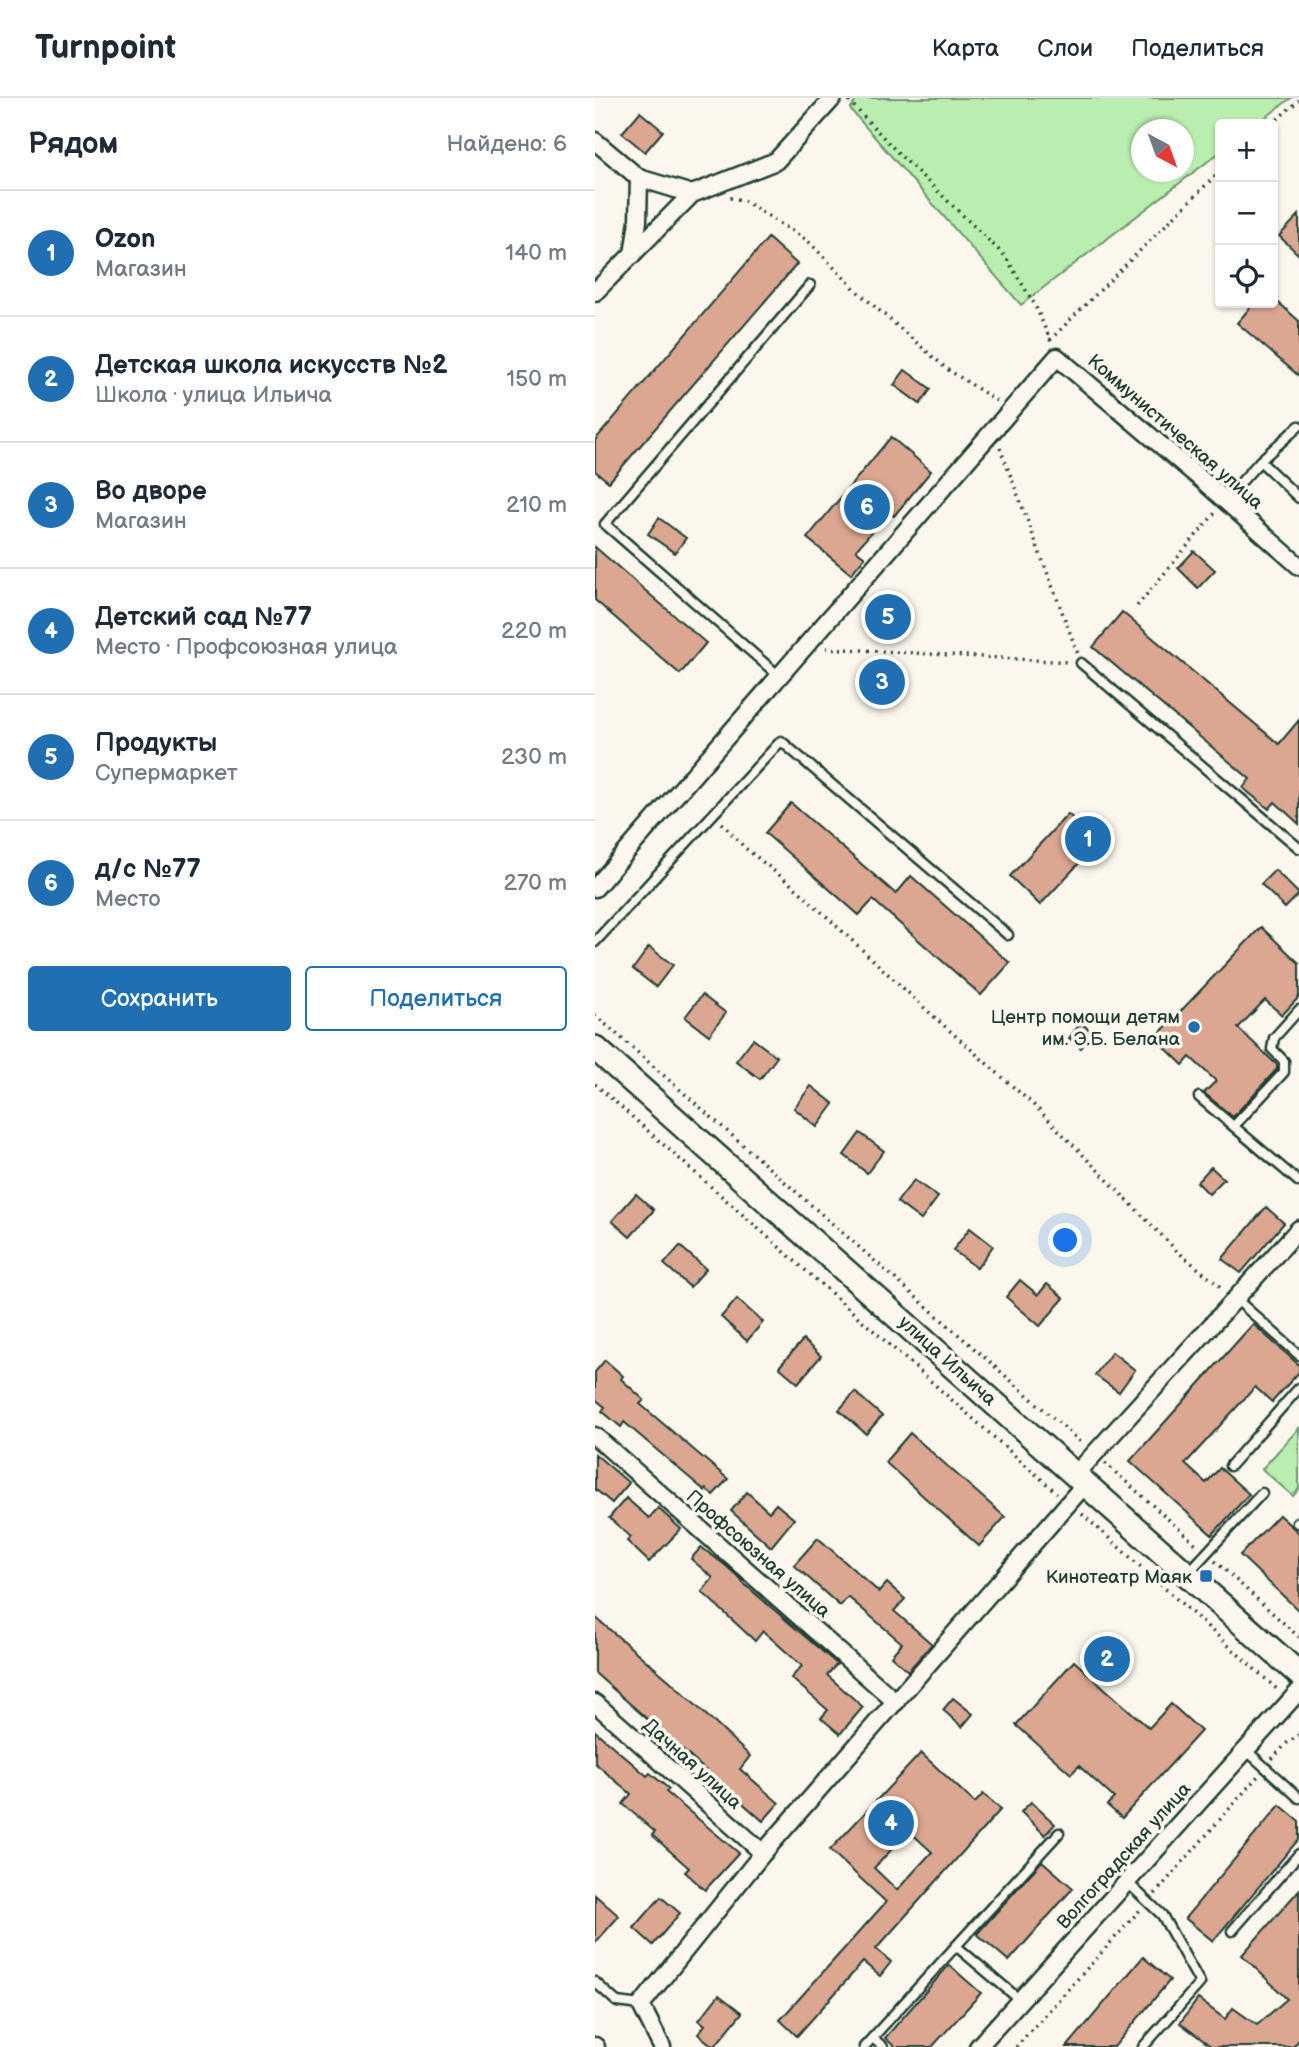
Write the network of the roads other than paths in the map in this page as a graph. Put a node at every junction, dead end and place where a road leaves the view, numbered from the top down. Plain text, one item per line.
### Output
1 (833, 98) edge
2 (595, 141) edge
3 (639, 178) junction
4 (692, 194) junction
5 (633, 255) junction
6 (810, 285) dead end
7 (595, 292) edge
8 (1299, 426) edge
9 (1260, 461) junction
10 (1299, 498) edge
11 (1225, 500) junction
12 (1299, 566) edge
13 (1081, 663) road end
14 (779, 676) junction
15 (1299, 848) edge
16 (595, 888) edge
17 (1008, 934) dead end
18 (595, 942) edge
19 (1299, 1010) edge
20 (595, 1048) edge
21 (1199, 1097) dead end
22 (1234, 1126) junction
23 (1299, 1182) edge
24 (1299, 1229) edge
25 (1235, 1299) junction
26 (1299, 1355) edge
27 (1299, 1388) edge
28 (595, 1436) edge
29 (1230, 1466) dead end
30 (1081, 1479) junction
31 (1262, 1493) dead end
32 (1187, 1574) junction
33 (1299, 1674) edge
34 (1299, 1691) edge
35 (896, 1702) junction
36 (595, 1703) edge
37 (1246, 1750) junction
38 (1299, 1798) edge
39 (1059, 1833) dead end
40 (764, 1853) junction
41 (1299, 1854) edge
42 (1127, 1882) junction
43 (1232, 1931) dead end
44 (956, 1946) junction
45 (595, 1982) edge
46 (1020, 2000) junction
47 (641, 2005) junction
48 (873, 2038) junction
49 (987, 2044) edge
50 (663, 2047) edge
51 (865, 2047) edge
52 (883, 2047) edge
53 (1143, 2047) edge

1 - 4 street
2 - 3 street
3 - 4 street
3 - 5 street
4 - 5 street
5 - 7 street
6 - 14 lane
8 - 9 lane
9 - 10 lane
9 - 11 lane
11 - 12 street, Коммунистическая улица
11 - 14 street, Коммунистическая улица
13 - 15 lane
14 - 16 street
17 - 18 lane
19 - 22 lane
20 - 30 street, улица Ильича
21 - 22 lane
22 - 23 lane
24 - 25 street
25 - 26 lane
25 - 30 street
27 - 29 lane
28 - 35 street, Профсоюзная улица
30 - 32 street, улица Ильича
30 - 35 street
31 - 32 lane
32 - 33 street, улица Ильича
34 - 37 street, Волгоградская улица
35 - 40 street
36 - 40 street, Дачная улица
37 - 38 lane
37 - 42 street, Волгоградская улица
39 - 44 lane
40 - 47 street
41 - 43 lane
42 - 46 street, Волгоградская улица
42 - 53 lane
44 - 46 lane
44 - 48 lane
45 - 47 lane
46 - 49 street, Волгоградская улица
47 - 50 street
48 - 51 lane
48 - 52 lane

